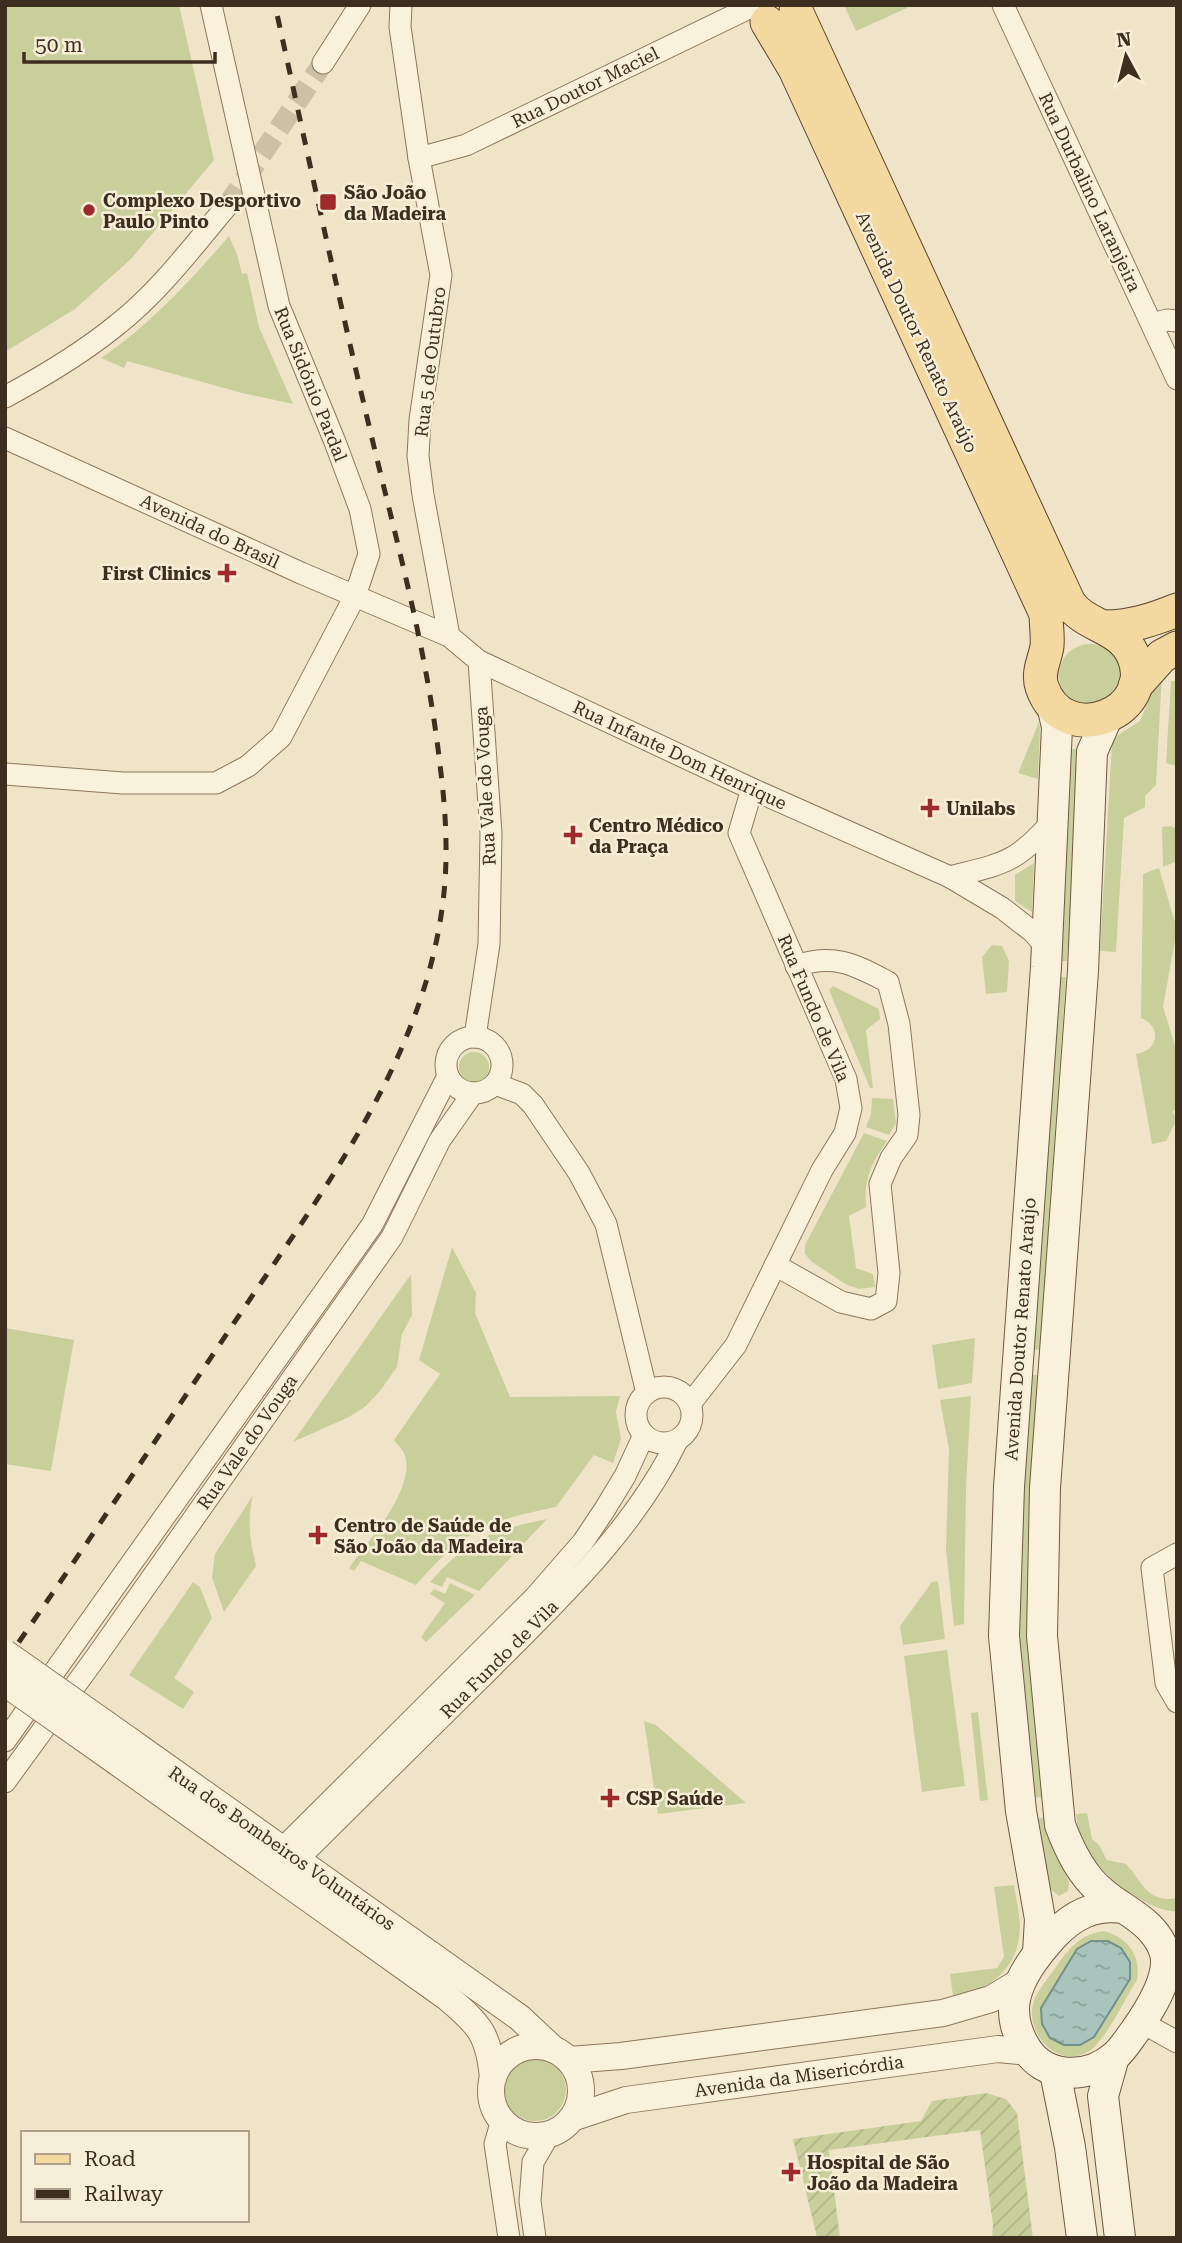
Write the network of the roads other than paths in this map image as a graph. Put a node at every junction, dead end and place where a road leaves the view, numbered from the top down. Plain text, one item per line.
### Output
1 (211, 5) edge
2 (360, 5) edge
3 (401, 5) edge
4 (1003, 5) edge
5 (771, 10) edge
6 (323, 63) tunnel mouth
7 (419, 158) junction
8 (227, 205) tunnel mouth
9 (1177, 321) edge
10 (1152, 324) junction
11 (1177, 379) edge
12 (5, 397) edge
13 (5, 438) edge
14 (355, 596) junction
15 (1177, 610) edge
16 (416, 620) joint
17 (1099, 625) junction
18 (449, 636) junction
19 (1047, 648) junction
20 (1177, 648) edge
21 (479, 661) junction
22 (1135, 686) junction
23 (1052, 705) junction
24 (1107, 718) junction
25 (5, 774) edge
26 (752, 789) junction
27 (1051, 823) junction
28 (950, 877) junction
29 (1046, 947) junction
30 (796, 966) junction
31 (475, 1037) junction
32 (447, 1076) junction
33 (495, 1084) junction
34 (473, 1093) junction
35 (775, 1265) junction
36 (647, 1393) junction
37 (690, 1404) junction
38 (644, 1435) junction
39 (677, 1441) junction
40 (1177, 1554) edge
41 (5, 1653) edge
42 (5, 1683) edge
43 (1177, 1703) edge
44 (5, 1741) edge
45 (124, 1751) junction
46 (5, 1782) edge
47 (291, 1854) junction
48 (1123, 1908) junction
49 (1038, 1953) junction
50 (1170, 1970) edge
51 (1021, 1981) junction
52 (1141, 2022) junction
53 (1177, 2042) edge
54 (1028, 2052) junction
55 (561, 2055) junction
56 (1114, 2057) junction
57 (1055, 2072) junction
58 (493, 2078) junction
59 (572, 2118) junction
60 (502, 2120) junction
61 (550, 2133) junction
62 (509, 2238) edge
63 (535, 2238) edge
64 (1082, 2238) edge
65 (1120, 2238) edge

1 - 14 street, Rua Sidónio Pardal
2 - 6 street
3 - 7 street, Rua 5 de Outubro
4 - 10 street, Rua Durbalino Laranjeira
5 - 7 street, Rua Doutor Maciel
5 - 17 main road, Avenida Doutor Renato Araújo
5 - 19 main road, Avenida Doutor Renato Araújo
7 - 18 street, Rua 5 de Outubro
8 - 12 street
9 - 10 street
10 - 11 street, Rua Durbalino Laranjeira
13 - 14 street, Avenida do Brasil
14 - 16 street, Avenida do Brasil
14 - 25 street, Rua Sidónio Pardal
15 - 17 main road
16 - 18 street, Rua Infante Dom Henrique
17 - 19 main road
17 - 22 main road, Avenida Doutor Renato Araújo
18 - 21 street, Rua Infante Dom Henrique
19 - 23 main road, Avenida Doutor Renato Araújo
20 - 22 main road
21 - 26 street, Rua Infante Dom Henrique
21 - 31 street, Rua Vale do Vouga
22 - 24 main road, Avenida Doutor Renato Araújo
23 - 24 main road
23 - 27 main road, Avenida Doutor Renato Araújo
24 - 48 main road, Avenida Doutor Renato Araújo
26 - 28 street, Rua Infante Dom Henrique
26 - 30 street, Rua Fundo de Vila
27 - 28 street
27 - 29 main road, Avenida Doutor Renato Araújo
28 - 29 street, Rua Infante Dom Henrique
29 - 49 main road, Avenida Doutor Renato Araújo
30 - 35 street, Rua Fundo de Vila
30 - 35 street
31 - 32 street, Rua Vale do Vouga
31 - 33 street
32 - 34 street
32 - 44 street, Rua Vale do Vouga
33 - 34 street
33 - 36 street
34 - 46 street, Rua Vale do Vouga
35 - 37 street, Rua Fundo de Vila
36 - 37 street
36 - 38 street
37 - 39 street, Rua Fundo de Vila
38 - 39 street
38 - 47 street, Rua Fundo de Vila
39 - 47 street, Rua Fundo de Vila
40 - 43 street
41 - 45 street, Rua dos Bombeiros Voluntários, bridge
42 - 45 street, Rua dos Bombeiros Voluntários, bridge
45 - 47 street, Rua dos Bombeiros Voluntários
45 - 58 street, Rua dos Bombeiros Voluntários
47 - 55 street, Rua dos Bombeiros Voluntários
48 - 49 main road, Avenida Doutor Renato Araújo
48 - 50 main road, Avenida Doutor Renato Araújo
49 - 51 main road, Avenida Doutor Renato Araújo
50 - 52 main road, Avenida Doutor Renato Araújo
51 - 54 main road, Avenida Doutor Renato Araújo
51 - 55 street
52 - 53 street
52 - 56 main road, Avenida Doutor Renato Araújo
54 - 57 main road
54 - 59 street, Avenida da Misericórdia
55 - 58 street
55 - 59 street
56 - 57 main road, Avenida Doutor Renato Araújo
56 - 65 main road, Avenida Doutor Renato Araújo
57 - 64 main road
58 - 60 street
59 - 61 street
60 - 61 street
60 - 62 street
61 - 63 street

